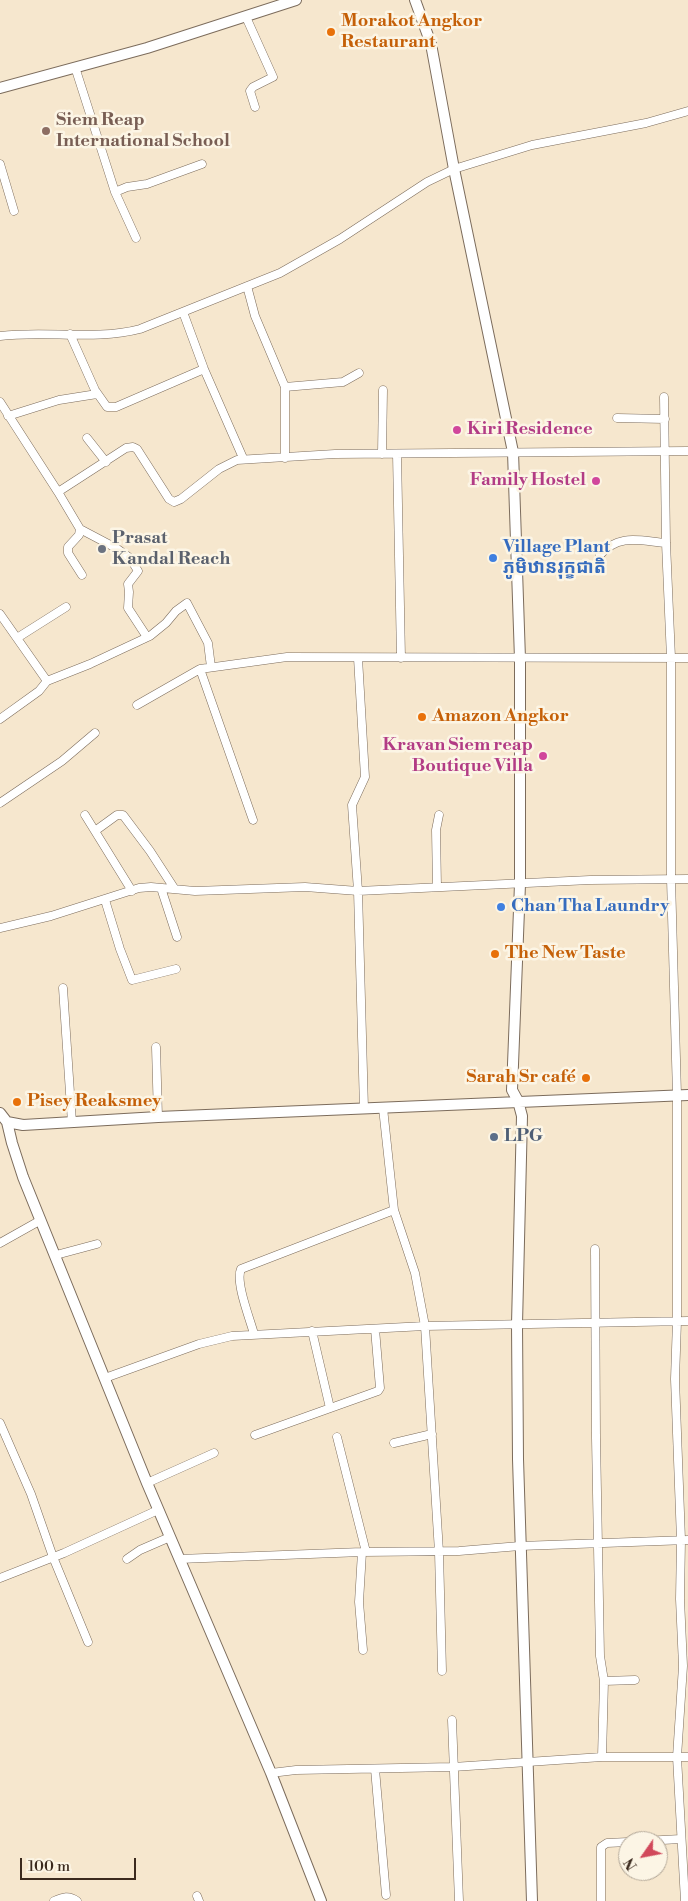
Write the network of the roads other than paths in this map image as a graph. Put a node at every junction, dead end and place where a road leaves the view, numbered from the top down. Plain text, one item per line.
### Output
1 (296, 0) edge
2 (415, 0) edge
3 (246, 17) junction
4 (75, 67) junction
5 (0, 88) edge
6 (255, 107) dead end
7 (688, 111) edge
8 (0, 164) edge
9 (202, 164) dead end
10 (454, 169) junction
11 (115, 192) junction
12 (14, 211) dead end
13 (136, 238) dead end
14 (247, 286) junction
15 (184, 312) junction
16 (70, 334) junction
17 (0, 336) edge
18 (204, 369) junction
19 (359, 373) dead end
20 (285, 387) junction
21 (383, 390) dead end
22 (97, 394) junction
23 (664, 397) dead end
24 (0, 402) edge
25 (8, 416) junction
26 (617, 418) dead end
27 (665, 418) junction
28 (86, 438) dead end
29 (665, 450) junction
30 (688, 451) edge
31 (513, 452) junction
32 (382, 454) junction
33 (396, 454) junction
34 (243, 458) junction
35 (285, 458) junction
36 (106, 462) junction
37 (58, 492) junction
38 (80, 529) junction
39 (666, 543) junction
40 (600, 555) dead end
41 (82, 575) dead end
42 (66, 608) dead end
43 (0, 614) edge
44 (17, 638) junction
45 (147, 638) junction
46 (358, 658) junction
47 (401, 658) junction
48 (520, 658) junction
49 (672, 658) junction
50 (688, 658) edge
51 (212, 667) junction
52 (200, 669) junction
53 (47, 681) junction
54 (137, 705) dead end
55 (0, 719) edge
56 (95, 733) dead end
57 (0, 802) edge
58 (84, 815) dead end
59 (439, 815) dead end
60 (253, 820) dead end
61 (94, 830) junction
62 (671, 879) junction
63 (688, 879) edge
64 (520, 884) junction
65 (437, 887) junction
66 (162, 888) junction
67 (174, 888) junction
68 (132, 891) junction
69 (358, 891) junction
70 (105, 900) junction
71 (0, 928) edge
72 (177, 937) dead end
73 (176, 969) dead end
74 (63, 988) dead end
75 (156, 1047) dead end
76 (677, 1095) junction
77 (688, 1095) edge
78 (518, 1101) junction
79 (383, 1108) junction
80 (364, 1109) junction
81 (0, 1113) edge
82 (158, 1117) junction
83 (7, 1122) junction
84 (72, 1123) junction
85 (394, 1210) junction
86 (41, 1220) junction
87 (0, 1243) edge
88 (97, 1244) dead end
89 (595, 1248) dead end
90 (56, 1255) junction
91 (688, 1321) edge
92 (677, 1322) junction
93 (595, 1323) junction
94 (517, 1324) junction
95 (425, 1326) junction
96 (375, 1329) junction
97 (312, 1331) junction
98 (254, 1334) junction
99 (105, 1378) junction
100 (330, 1408) junction
101 (1, 1420) edge
102 (432, 1434) junction
103 (255, 1435) dead end
104 (337, 1437) dead end
105 (394, 1443) dead end
106 (214, 1453) dead end
107 (147, 1483) junction
108 (158, 1510) junction
109 (170, 1537) junction
110 (685, 1540) edge
111 (599, 1543) junction
112 (520, 1546) junction
113 (364, 1552) junction
114 (439, 1552) junction
115 (54, 1557) junction
116 (127, 1559) dead end
117 (179, 1559) junction
118 (0, 1578) edge
119 (88, 1642) dead end
120 (363, 1650) dead end
121 (442, 1670) dead end
122 (635, 1680) dead end
123 (604, 1681) junction
124 (452, 1720) dead end
125 (602, 1757) junction
126 (688, 1757) edge
127 (677, 1758) junction
128 (528, 1761) junction
129 (453, 1767) junction
130 (375, 1768) junction
131 (271, 1772) junction
132 (681, 1839) junction
133 (668, 1840) edge
134 (618, 1842) edge
135 (386, 1895) dead end
136 (54, 1901) edge
137 (77, 1901) edge
138 (321, 1901) edge
139 (459, 1901) edge
140 (532, 1901) edge
141 (601, 1901) edge
142 (685, 1901) edge

1 - 3 street
2 - 10 street
3 - 4 street
3 - 6 street
4 - 5 street
4 - 11 street
7 - 10 street
8 - 12 street
9 - 11 street
10 - 14 street
10 - 31 street
11 - 13 street
14 - 15 street
14 - 20 street
15 - 16 street
15 - 18 street
16 - 17 street
16 - 22 street
18 - 22 street
18 - 34 street
19 - 20 street
20 - 35 street
21 - 32 street
22 - 25 street
23 - 27 street
24 - 25 street
25 - 37 street
26 - 27 street
27 - 29 street
28 - 36 street
29 - 30 street
29 - 31 street
29 - 39 street
31 - 33 street
31 - 48 street
32 - 33 street
32 - 35 street
33 - 47 street
34 - 35 street
34 - 36 street
36 - 37 street
37 - 38 street
38 - 41 street
38 - 45 street
39 - 40 street
39 - 49 street
42 - 44 street
43 - 44 street
44 - 53 street
45 - 51 street
45 - 53 street
46 - 47 street
46 - 51 street
46 - 69 street
47 - 48 street
48 - 49 street
48 - 64 street
49 - 50 street
49 - 62 street
51 - 52 street
52 - 54 street
52 - 60 street
53 - 55 street
56 - 57 street
58 - 61 street
59 - 65 street
61 - 67 street
61 - 68 street
62 - 63 street
62 - 64 street
62 - 76 street
64 - 65 street
64 - 78 street
65 - 69 street
66 - 67 street
66 - 68 street
66 - 72 street
67 - 69 street
68 - 70 street
69 - 80 street
70 - 71 street
70 - 73 street
74 - 84 street
75 - 82 street
76 - 77 street
76 - 78 street
76 - 92 street
78 - 79 street
78 - 94 street
79 - 80 street
79 - 85 street
80 - 82 street
81 - 83 street
82 - 84 street
83 - 84 street
83 - 86 street
85 - 95 street
85 - 98 street
86 - 87 street
86 - 90 street
88 - 90 street
89 - 93 street
90 - 99 street
91 - 92 street
92 - 93 street
92 - 110 street
93 - 94 street
93 - 111 street
94 - 95 street
94 - 112 street
95 - 96 street
95 - 102 street
96 - 97 street
96 - 100 street
97 - 98 street
97 - 100 street
98 - 99 street
99 - 107 street
100 - 103 street
101 - 115 street
102 - 105 street
102 - 114 street
104 - 113 street
106 - 107 street
107 - 108 street
108 - 109 street
108 - 115 street
109 - 116 street
109 - 117 street
110 - 111 street
110 - 127 street
111 - 112 street
111 - 123 street
112 - 114 street
112 - 128 street
113 - 114 street
113 - 117 street
113 - 120 street
114 - 121 street
115 - 118 street
115 - 119 street
117 - 131 street
122 - 123 street
123 - 125 street
124 - 129 street
125 - 127 street
125 - 128 street
126 - 127 street
127 - 132 street
128 - 129 street
128 - 140 street
129 - 130 street
129 - 139 street
130 - 131 street
130 - 135 street
131 - 138 street
132 - 133 street
132 - 142 street
134 - 141 street
136 - 137 street

